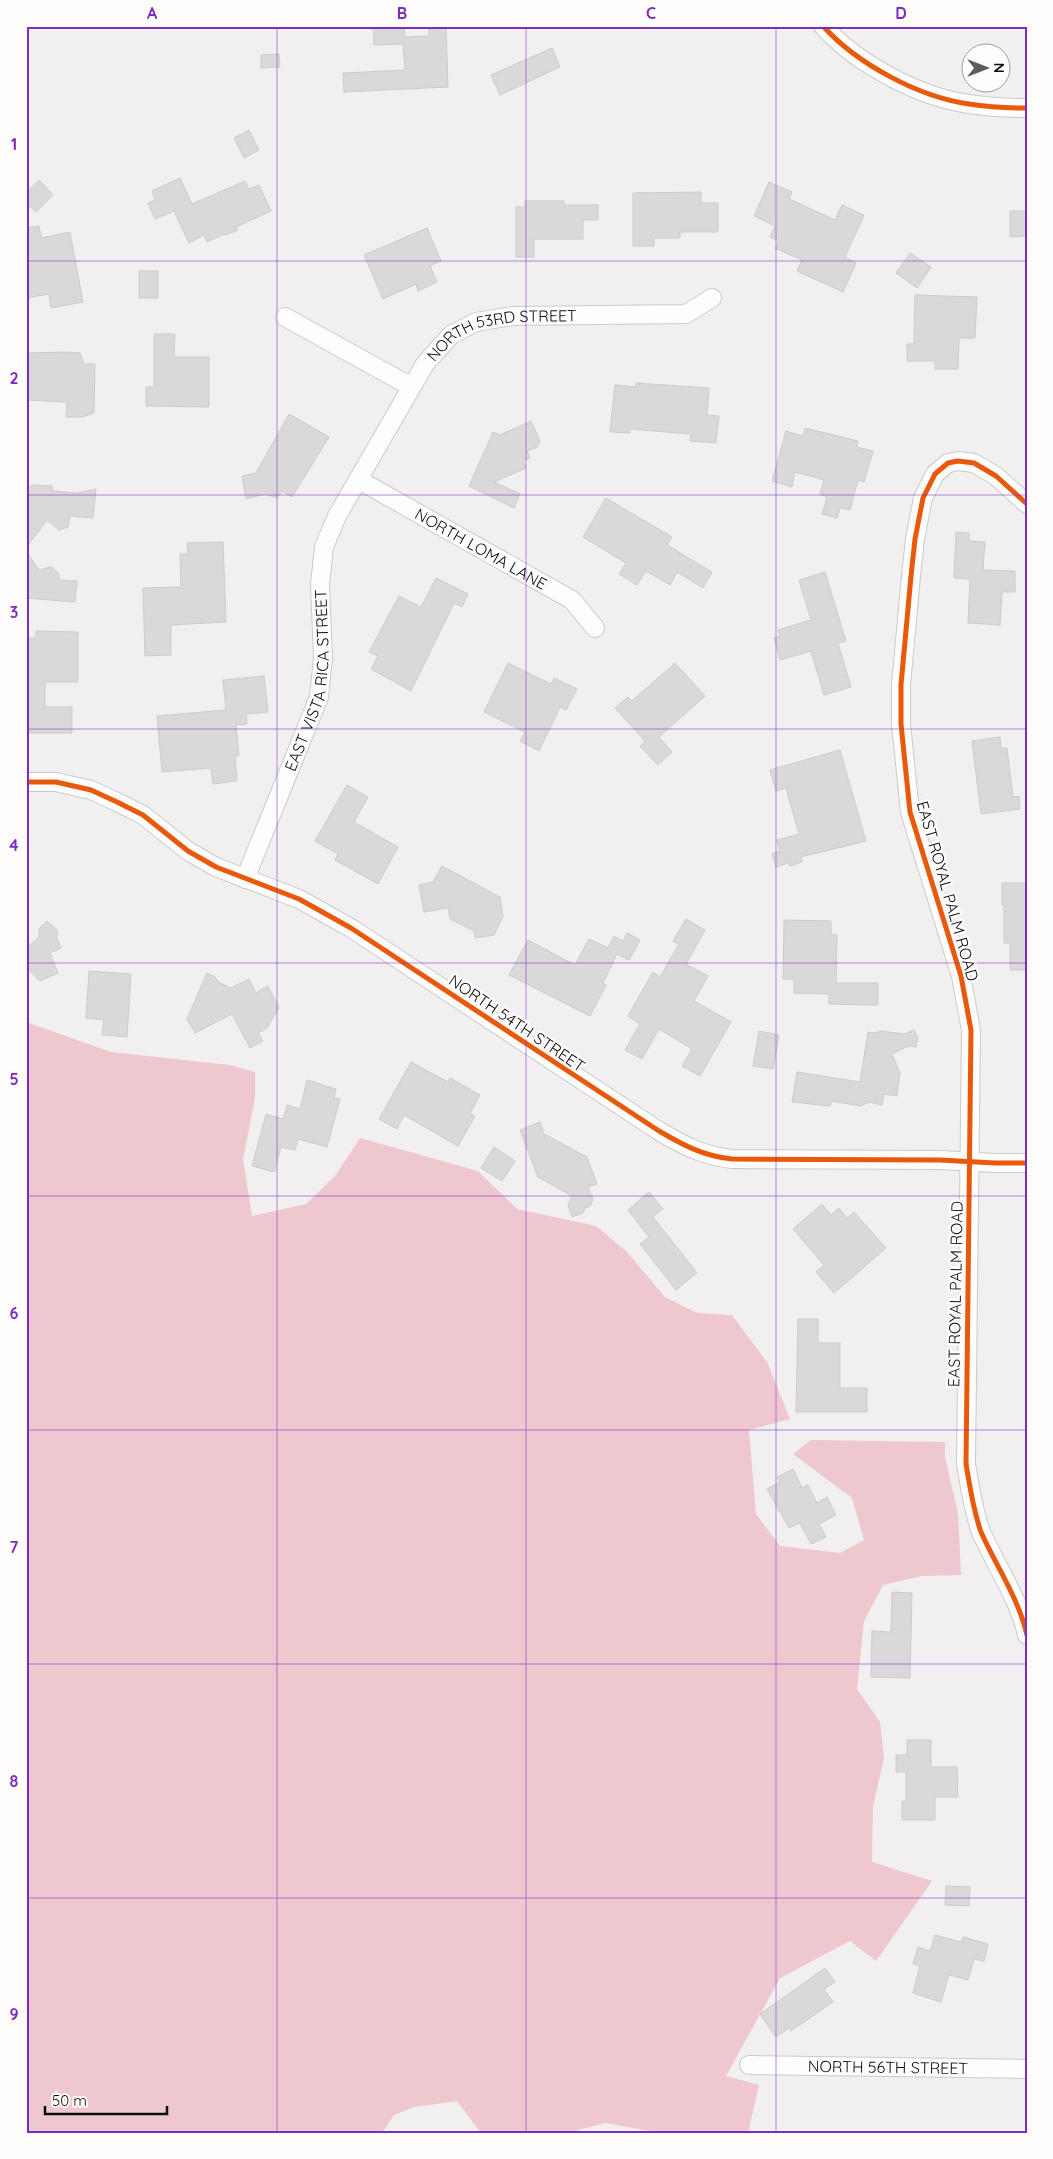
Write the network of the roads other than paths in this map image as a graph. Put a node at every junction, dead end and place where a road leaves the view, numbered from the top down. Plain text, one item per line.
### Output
1 (823, 26) edge
2 (1027, 108) edge
3 (712, 298) dead end
4 (285, 317) dead end
5 (410, 386) junction
6 (359, 480) junction
7 (1027, 504) edge
8 (595, 628) dead end
9 (26, 782) edge
10 (245, 879) junction
11 (969, 1162) junction
12 (1027, 1163) edge
13 (1027, 1634) edge
14 (749, 2066) dead end
15 (1027, 2069) edge

1 - 2 street
3 - 5 street, NORTH 53RD STREET
4 - 5 street
5 - 6 street, NORTH 53RD STREET
6 - 8 street, NORTH LOMA LANE
6 - 10 street, EAST VISTA RICA STREET
7 - 11 street, EAST ROYAL PALM ROAD
9 - 10 street, NORTH 54TH STREET
10 - 11 street, NORTH 54TH STREET
11 - 12 street, NORTH 54TH STREET
11 - 13 street, EAST ROYAL PALM ROAD
14 - 15 street, NORTH 56TH STREET

